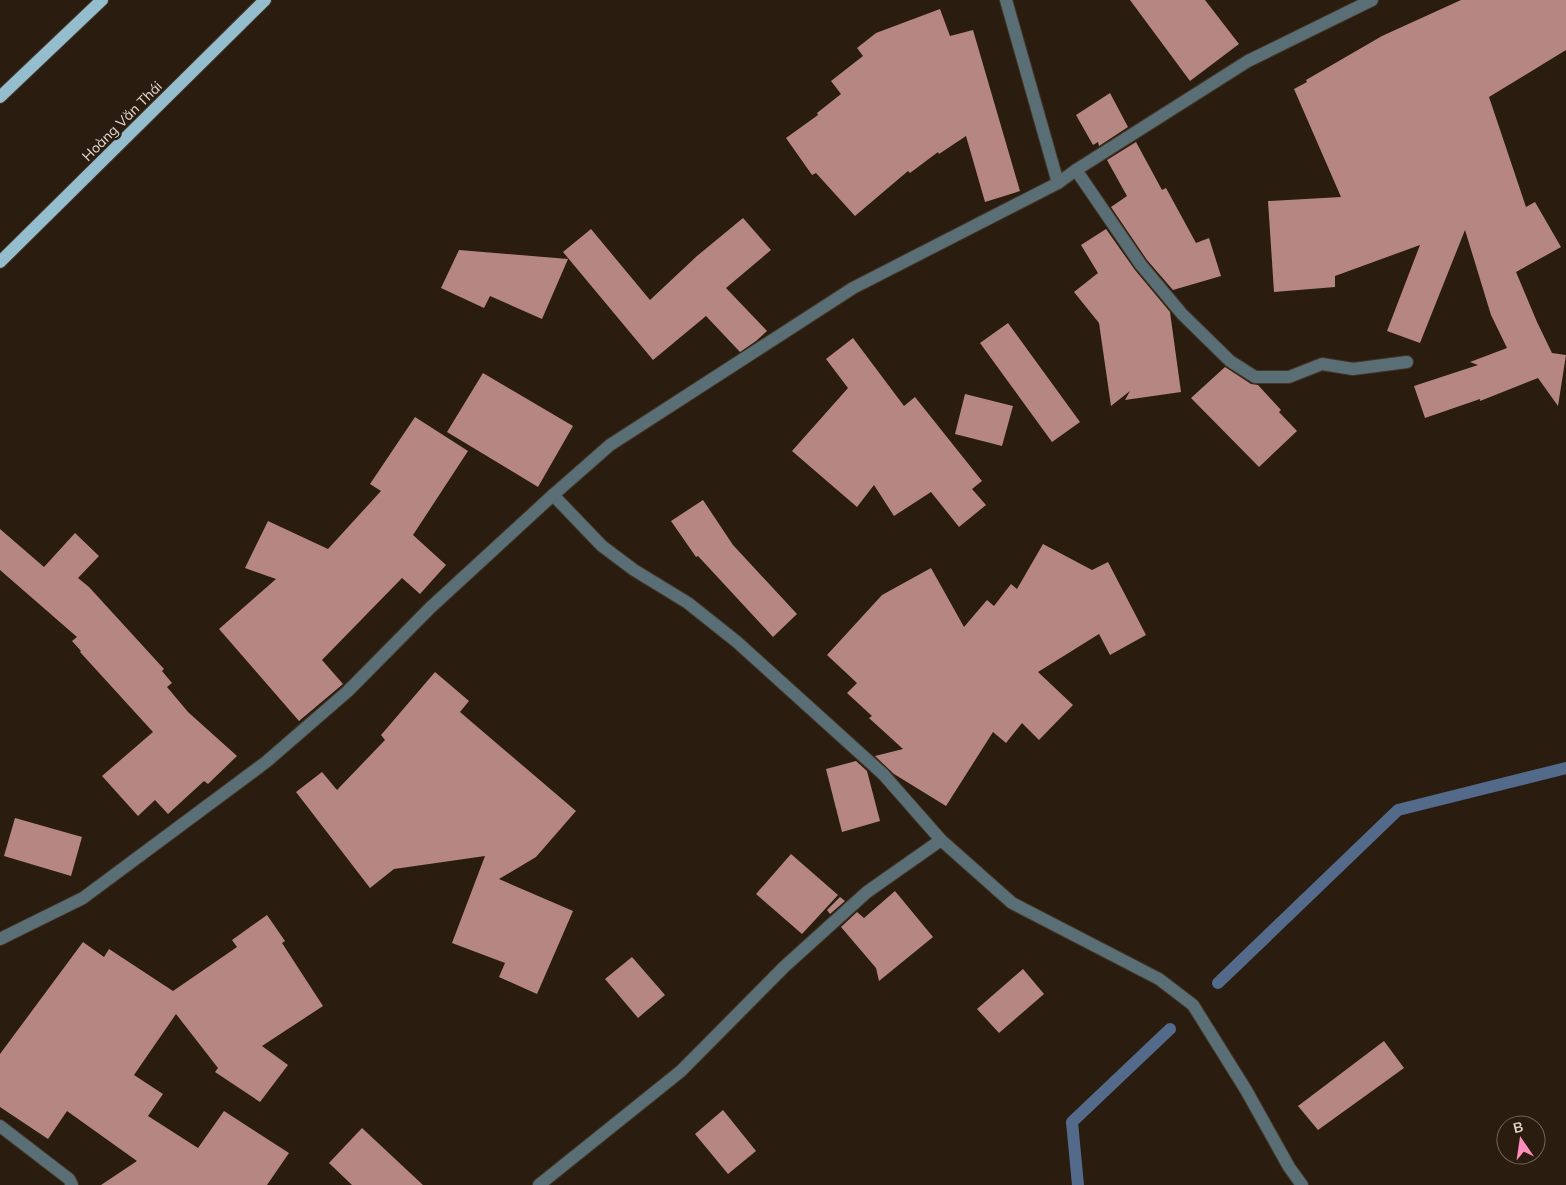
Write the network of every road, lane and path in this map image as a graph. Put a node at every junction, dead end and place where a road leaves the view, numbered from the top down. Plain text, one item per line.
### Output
1 (102, 0) edge
2 (265, 0) edge
3 (1006, 0) edge
4 (1372, 0) edge
5 (0, 97) edge
6 (1076, 170) junction
7 (1058, 184) junction
8 (0, 262) edge
9 (1407, 362) dead end
10 (553, 495) junction
11 (942, 840) junction
12 (0, 939) edge
13 (0, 1126) edge
14 (72, 1185) edge
15 (539, 1185) edge
16 (1302, 1185) edge

1 - 5 main road
2 - 8 main road, Hoàng Văn Thái
3 - 7 street
4 - 6 street
6 - 7 street
6 - 9 street
7 - 10 street
10 - 11 street
10 - 12 street
11 - 15 street
11 - 16 street
13 - 14 street

